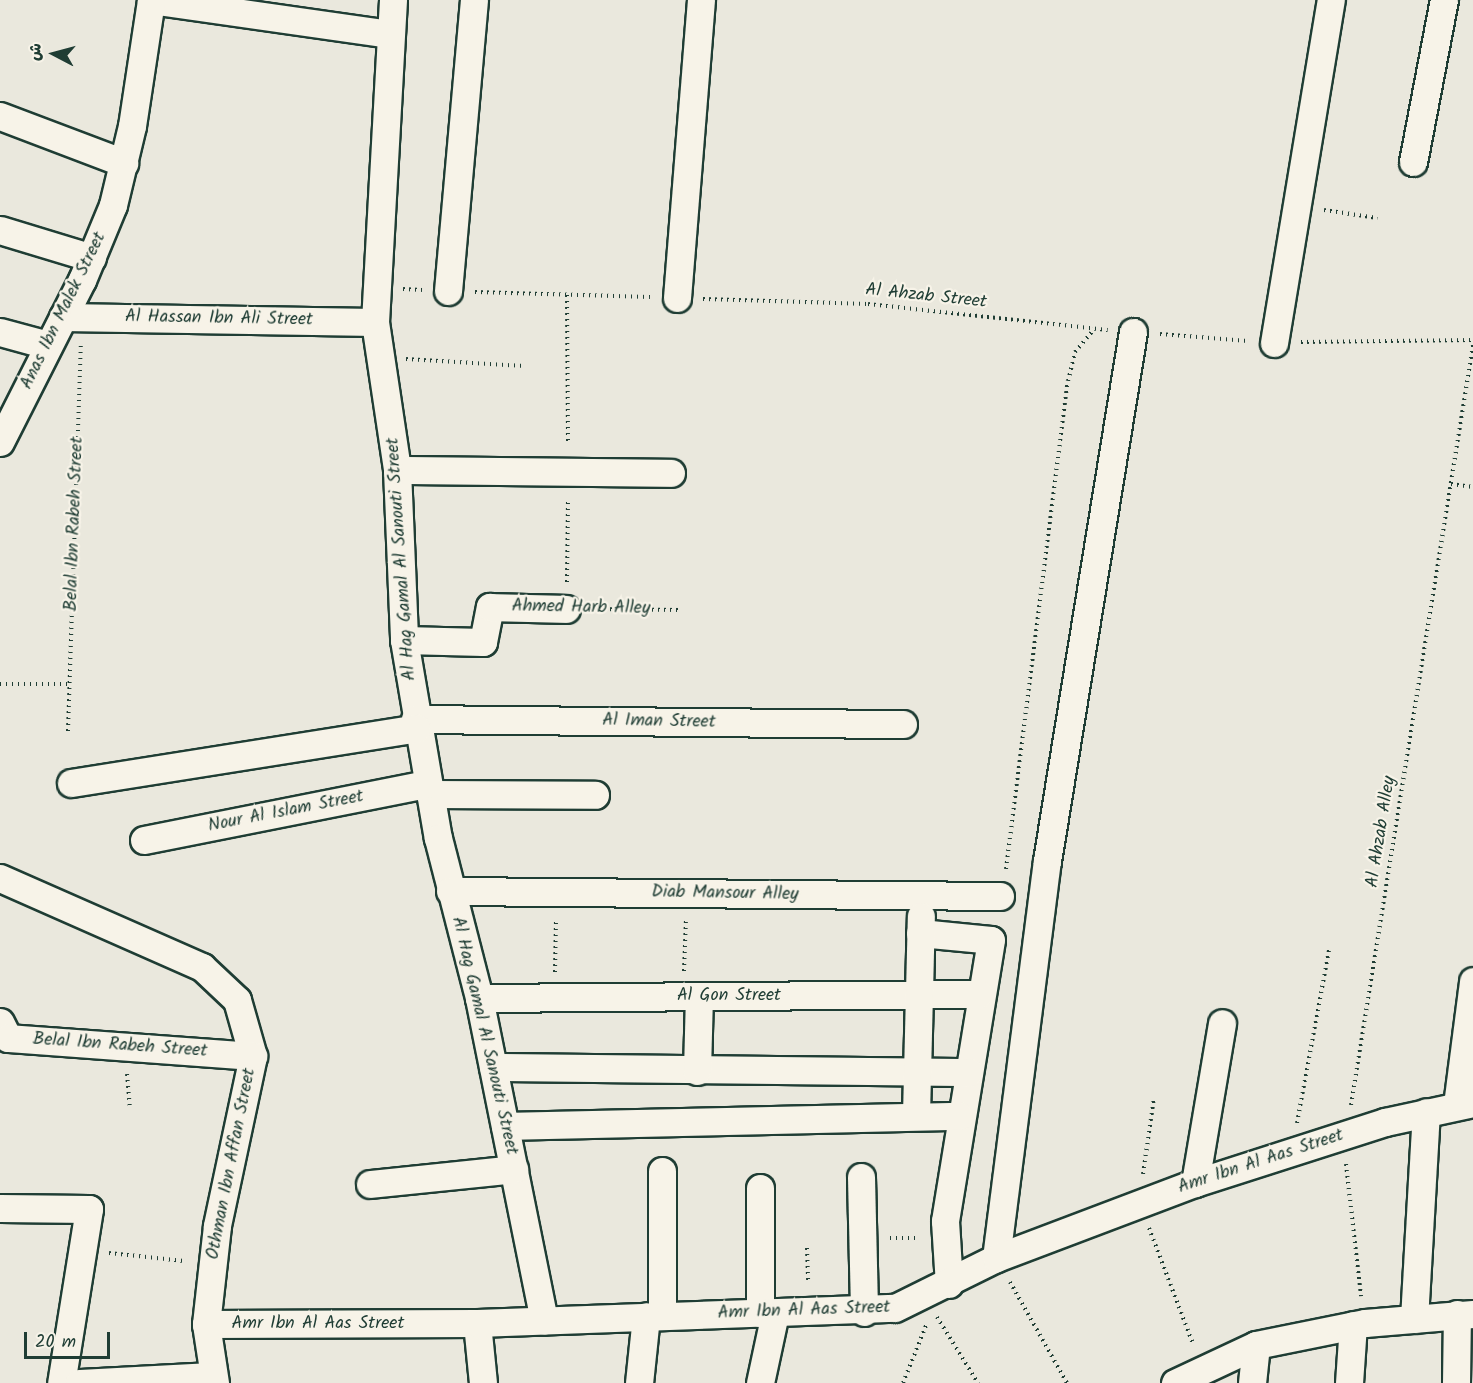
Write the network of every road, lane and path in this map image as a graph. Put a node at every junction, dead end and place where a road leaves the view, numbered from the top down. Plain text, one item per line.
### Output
1 (151, 0) edge
2 (393, 0) edge
3 (474, 0) edge
4 (701, 0) edge
5 (1331, 0) edge
6 (1444, 0) edge
7 (390, 34) junction
8 (0, 116) edge
9 (1413, 162) dead end
10 (124, 163) junction
11 (1293, 205) junction
12 (1377, 218) dead end
13 (0, 230) edge
14 (92, 258) junction
15 (375, 288) junction
16 (448, 291) junction
17 (677, 298) junction
18 (73, 317) junction
19 (375, 322) junction
20 (1094, 329) junction
21 (0, 332) edge
22 (1133, 332) junction
23 (1473, 340) edge
24 (1274, 343) junction
25 (48, 345) junction
26 (1473, 345) edge
27 (382, 357) junction
28 (525, 366) dead end
29 (0, 442) edge
30 (397, 470) junction
31 (671, 473) dead end
32 (1451, 484) junction
33 (1473, 487) edge
34 (566, 609) joint
35 (680, 610) dead end
36 (404, 640) junction
37 (0, 684) edge
38 (69, 684) junction
39 (416, 724) junction
40 (903, 724) dead end
41 (68, 731) dead end
42 (71, 783) dead end
43 (429, 789) junction
44 (596, 795) dead end
45 (144, 840) dead end
46 (0, 878) edge
47 (450, 891) junction
48 (557, 892) junction
49 (686, 894) junction
50 (1000, 896) joint
51 (921, 897) junction
52 (920, 933) junction
53 (1329, 950) dead end
54 (1473, 981) edge
55 (979, 994) junction
56 (918, 995) junction
57 (691, 997) junction
58 (478, 998) junction
59 (554, 998) junction
60 (0, 1022) edge
61 (1222, 1023) dead end
62 (253, 1056) junction
63 (493, 1067) junction
64 (697, 1071) junction
65 (916, 1071) junction
66 (969, 1072) junction
67 (1154, 1098) dead end
68 (1465, 1104) edge
69 (1426, 1112) junction
70 (916, 1116) junction
71 (960, 1116) junction
72 (505, 1126) junction
73 (1347, 1134) junction
74 (1291, 1153) junction
75 (514, 1169) junction
76 (662, 1171) dead end
77 (861, 1177) dead end
78 (1195, 1183) junction
79 (370, 1185) dead end
80 (760, 1188) dead end
81 (1139, 1203) junction
82 (0, 1208) edge
83 (943, 1238) junction
84 (862, 1239) junction
85 (807, 1248) dead end
86 (85, 1250) junction
87 (996, 1258) junction
88 (213, 1264) junction
89 (949, 1284) junction
90 (808, 1312) junction
91 (864, 1312) junction
92 (767, 1313) junction
93 (1465, 1314) edge
94 (654, 1316) junction
95 (1414, 1319) junction
96 (544, 1321) junction
97 (477, 1323) junction
98 (206, 1324) junction
99 (1359, 1324) junction
100 (1256, 1344) junction
101 (1203, 1369) junction
102 (213, 1379) edge
103 (61, 1383) edge
104 (79, 1383) edge
105 (483, 1383) edge
106 (639, 1383) edge
107 (760, 1383) edge
108 (903, 1383) edge
109 (978, 1383) edge
110 (1067, 1383) edge
111 (1174, 1383) edge
112 (1252, 1383) edge
113 (1349, 1383) edge
114 (1455, 1383) edge

1 - 7 street
1 - 10 street, Anas Ibn Malek Street
2 - 7 street, Al Hag Gamal Al Sanouti Street
3 - 16 street
4 - 17 street
5 - 11 street
6 - 9 street
7 - 15 street, Al Hag Gamal Al Sanouti Street
8 - 10 street
10 - 14 street, Anas Ibn Malek Street
11 - 12 path
11 - 24 street
13 - 14 street
14 - 18 street, Anas Ibn Malek Street
15 - 16 path, Al Ahzab Street
15 - 19 street, Al Hag Gamal Al Sanouti Street
16 - 17 path, Al Ahzab Street
17 - 20 path, Al Ahzab Street
18 - 19 street, Al Hassan Ibn Ali Street
18 - 25 street, Anas Ibn Malek Street
18 - 38 path, Belal Ibn Rabeh Street
19 - 27 street, Al Hag Gamal Al Sanouti Street
20 - 22 path, Al Ahzab Street
20 - 50 path
21 - 25 street
22 - 24 path, Al Ahzab Street
22 - 87 street
23 - 24 path, Al Ahzab Street
25 - 29 street, Anas Ibn Malek Street
26 - 32 path, Al Ahzab Alley
27 - 28 path
27 - 30 street, Al Hag Gamal Al Sanouti Street
30 - 31 street
30 - 36 street, Al Hag Gamal Al Sanouti Street
32 - 33 path
32 - 73 path, Al Ahzab Alley
34 - 35 path, Ahmed Harb Alley
34 - 36 street, Ahmed Harb Alley
36 - 39 street, Al Hag Gamal Al Sanouti Street
37 - 38 path
38 - 41 path, Belal Ibn Rabeh Street
39 - 40 street, Al Iman Street
39 - 42 street, Al Iman Street
39 - 43 street, Al Hag Gamal Al Sanouti Street
43 - 44 street, Nour Al Islam Street
43 - 45 street, Nour Al Islam Street
43 - 47 street, Al Hag Gamal Al Sanouti Street
46 - 62 street, Othman Ibn Affan Street
47 - 48 street, Diab Mansour Alley
47 - 58 street, Al Hag Gamal Al Sanouti Street
48 - 49 street, Diab Mansour Alley
48 - 59 path
49 - 51 street, Diab Mansour Alley
49 - 57 path
50 - 51 street, Diab Mansour Alley
51 - 52 street
52 - 55 street
52 - 56 street
53 - 74 path
54 - 68 street
55 - 56 street, Al Gon Street
55 - 66 street
56 - 57 street, Al Gon Street
56 - 65 street
57 - 59 street, Al Gon Street
57 - 64 street
58 - 59 street, Al Gon Street
58 - 63 street, Al Hag Gamal Al Sanouti Street
60 - 62 street, Belal Ibn Rabeh Street
61 - 78 street
62 - 88 street, Othman Ibn Affan Street
63 - 64 street
63 - 72 street, Al Hag Gamal Al Sanouti Street
64 - 65 street
65 - 66 street
65 - 70 street
66 - 71 street
67 - 81 path
68 - 69 street, Amr Ibn Al Aas Street
69 - 73 street, Amr Ibn Al Aas Street
69 - 95 street
70 - 71 street
70 - 72 street
71 - 83 street
72 - 75 street, Al Hag Gamal Al Sanouti Street
73 - 74 street, Amr Ibn Al Aas Street
73 - 99 path, Al Ahzab Alley
74 - 78 street, Amr Ibn Al Aas Street
75 - 79 street
75 - 96 street, Al Hag Gamal Al Sanouti Street
76 - 94 street
77 - 84 street
78 - 81 street, Amr Ibn Al Aas Street
80 - 92 street
81 - 87 street, Amr Ibn Al Aas Street
81 - 101 path
82 - 86 street
83 - 84 path
83 - 89 street
84 - 91 street
85 - 90 path
86 - 88 path
86 - 103 street
87 - 89 street, Amr Ibn Al Aas Street
87 - 110 path
88 - 98 street, Othman Ibn Affan Street
89 - 91 street, Amr Ibn Al Aas Street
90 - 91 street, Amr Ibn Al Aas Street
90 - 92 street, Amr Ibn Al Aas Street
92 - 94 street, Amr Ibn Al Aas Street
92 - 107 street
93 - 95 street
93 - 114 street
94 - 96 street, Amr Ibn Al Aas Street
94 - 106 street
95 - 99 street
96 - 97 street, Amr Ibn Al Aas Street
97 - 98 street, Amr Ibn Al Aas Street
97 - 105 street
98 - 102 street, Othman Ibn Affan Street
99 - 100 street
99 - 113 street
100 - 101 street
100 - 112 street
101 - 111 street
102 - 104 street
108 - 109 path

